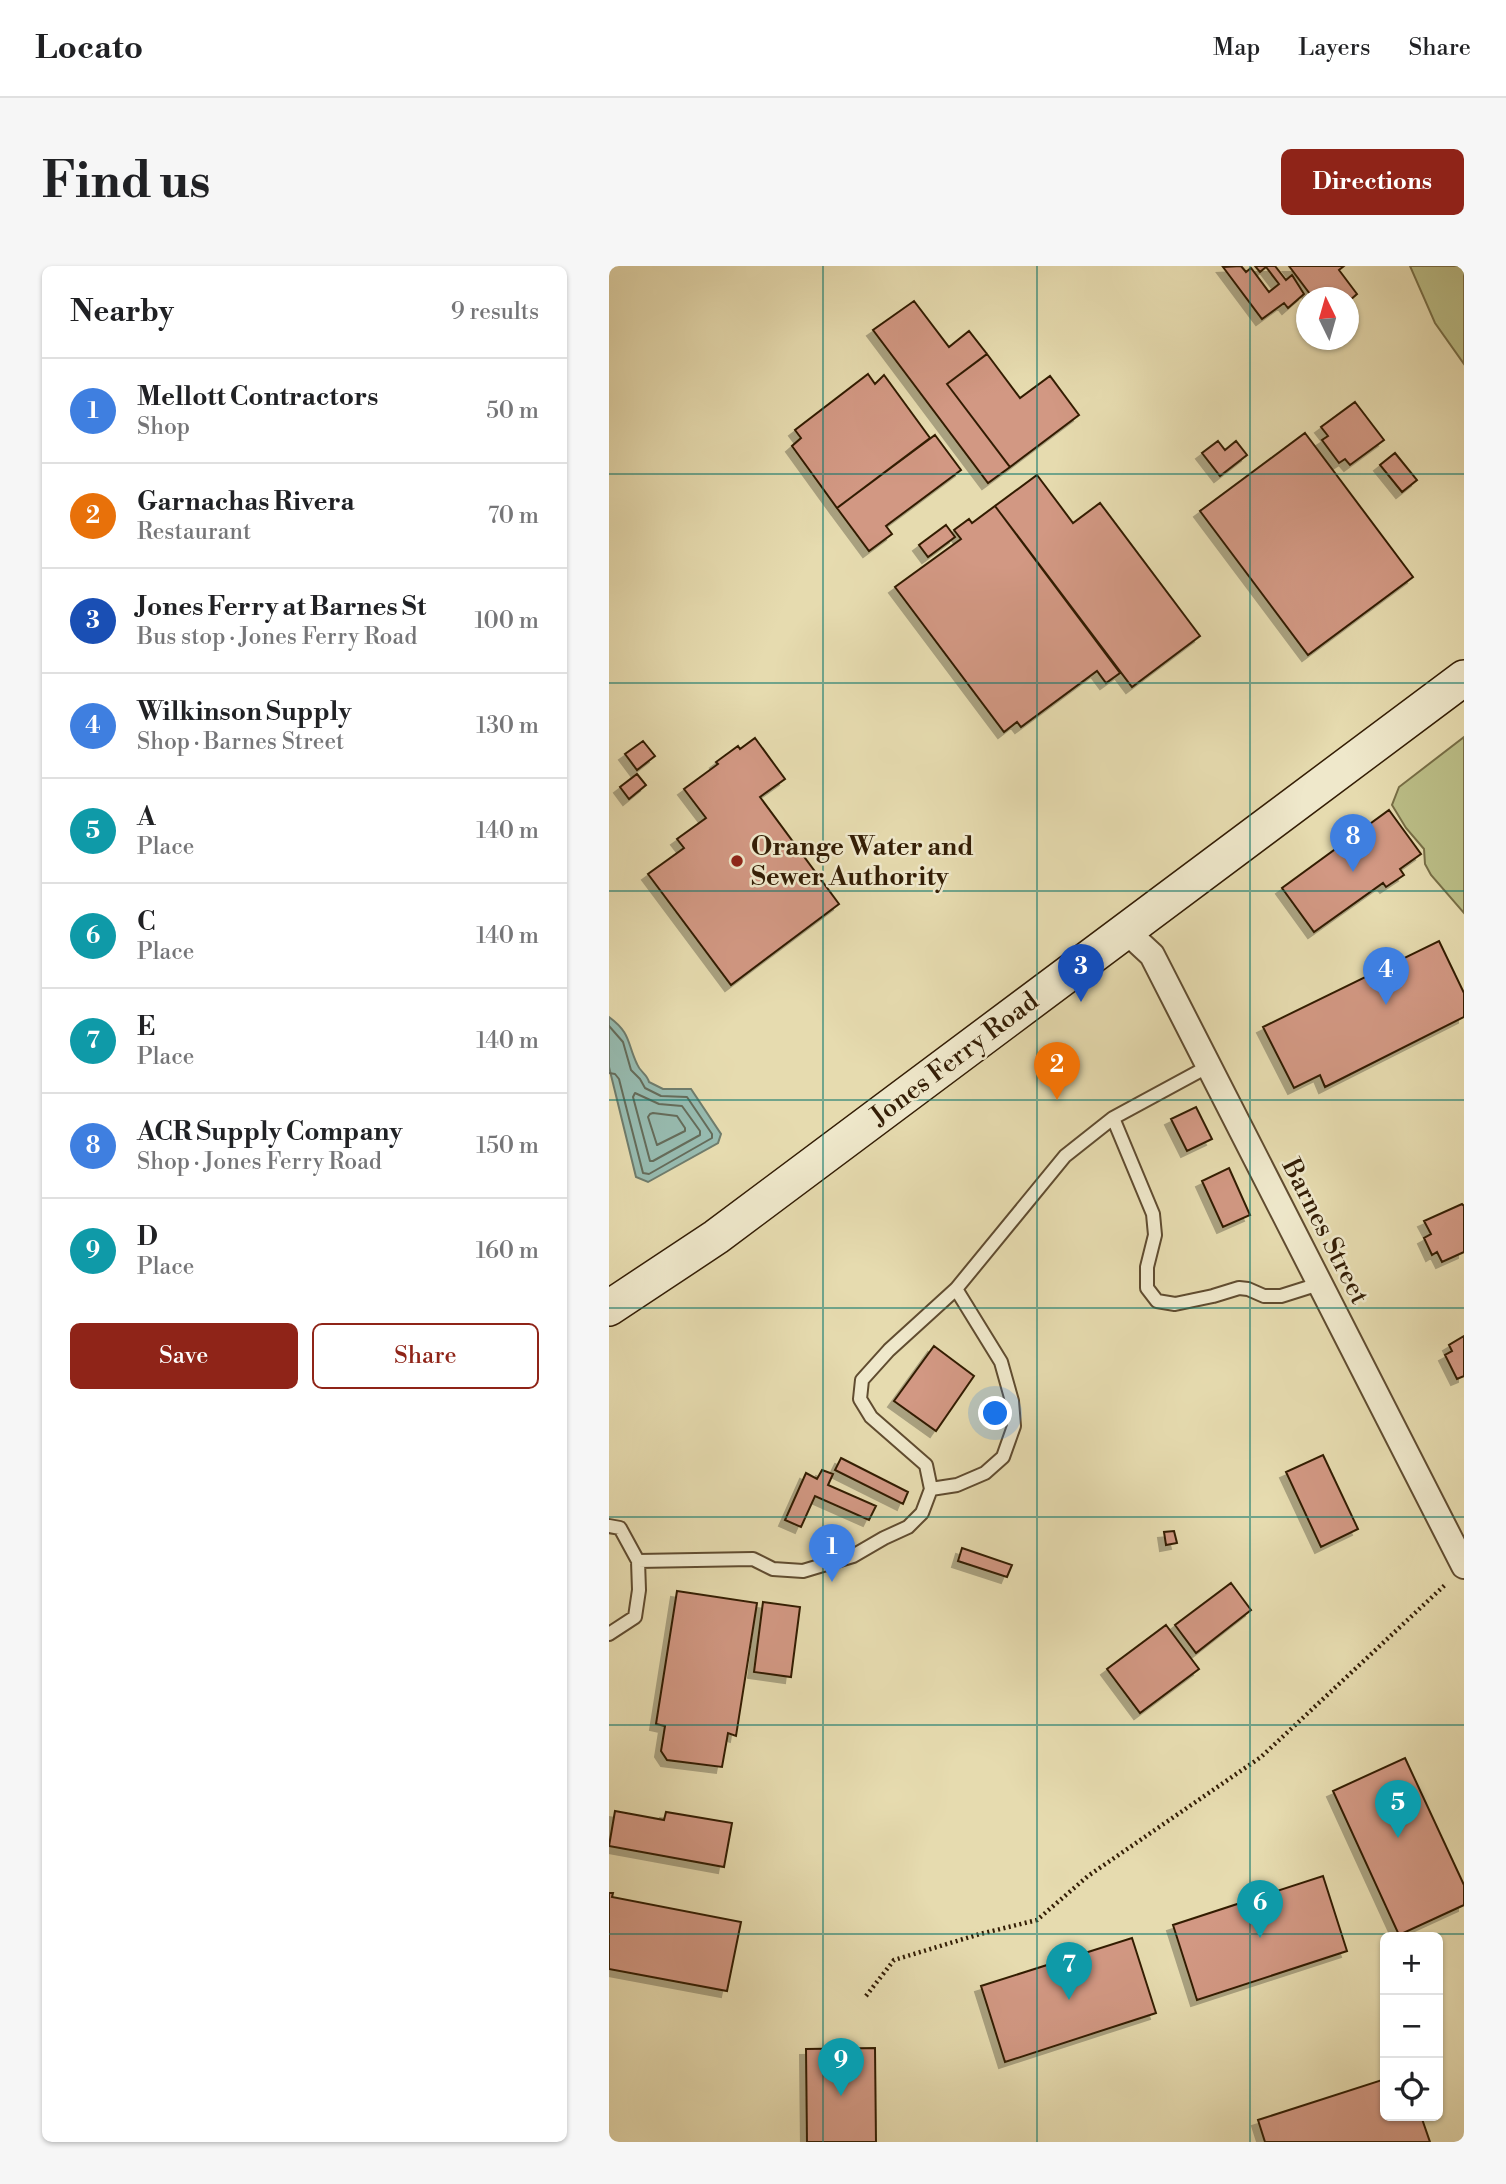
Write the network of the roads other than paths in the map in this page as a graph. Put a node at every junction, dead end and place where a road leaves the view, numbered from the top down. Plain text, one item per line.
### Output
1 (1464, 678) edge
2 (1125, 930) junction
3 (1209, 1066) junction
4 (1113, 1118) junction
5 (1319, 1283) junction
6 (956, 1289) junction
7 (609, 1308) edge
8 (931, 1489) junction
9 (609, 1526) edge
10 (638, 1561) junction
11 (1459, 1571) edge
12 (609, 1634) edge

1 - 2 main road, Jones Ferry Road
2 - 3 street, Barnes Street
2 - 7 main road, Jones Ferry Road
3 - 4 lane
3 - 5 street, Barnes Street
4 - 5 lane
4 - 6 lane
5 - 11 street, Barnes Street
6 - 8 lane
6 - 8 lane
8 - 10 lane
9 - 10 lane
10 - 12 lane

